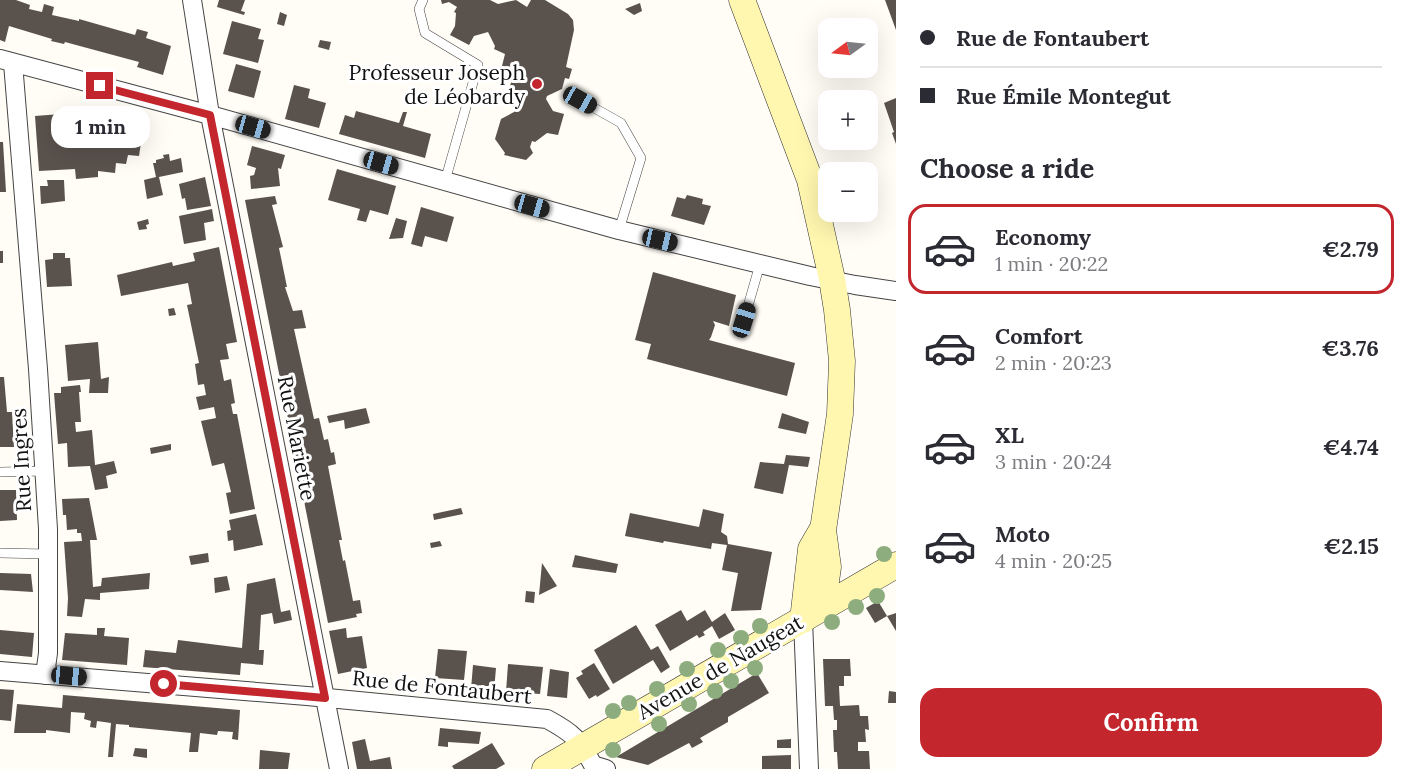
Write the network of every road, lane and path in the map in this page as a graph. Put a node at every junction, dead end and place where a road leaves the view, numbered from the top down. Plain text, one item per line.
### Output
1 (192, 0) edge
2 (423, 0) edge
3 (742, 0) edge
4 (7, 61) edge
5 (580, 100) dead end
6 (210, 115) junction
7 (445, 181) junction
8 (619, 230) junction
9 (760, 264) junction
10 (832, 279) junction
11 (896, 291) edge
12 (744, 320) dead end
13 (45, 471) junction
14 (0, 472) edge
15 (0, 553) edge
16 (48, 554) junction
17 (896, 565) edge
18 (812, 615) junction
19 (0, 671) edge
20 (45, 675) junction
21 (325, 698) junction
22 (582, 746) junction
23 (339, 769) edge
24 (544, 769) edge
25 (606, 769) edge
26 (809, 769) edge

1 - 6 street, Rue Mariette
2 - 7 lane
3 - 10 street
4 - 6 street
4 - 13 street, Rue Ingres
5 - 8 lane
6 - 7 street
6 - 21 street, Rue Mariette
7 - 8 street
8 - 9 street
9 - 10 street
9 - 12 lane
10 - 11 street
10 - 18 street
13 - 14 lane
13 - 16 street, Rue Ingres
15 - 16 lane
16 - 20 street, Rue Ingres
17 - 18 street, Avenue de Naugeat
18 - 22 street, Avenue de Naugeat
18 - 26 street
19 - 20 street, Rue de Fontaubert
20 - 21 street, Rue de Fontaubert
21 - 22 street, Rue de Fontaubert
21 - 23 street, Rue Mariette
22 - 24 street, Avenue de Naugeat
22 - 25 street, Rue de Fontaubert

